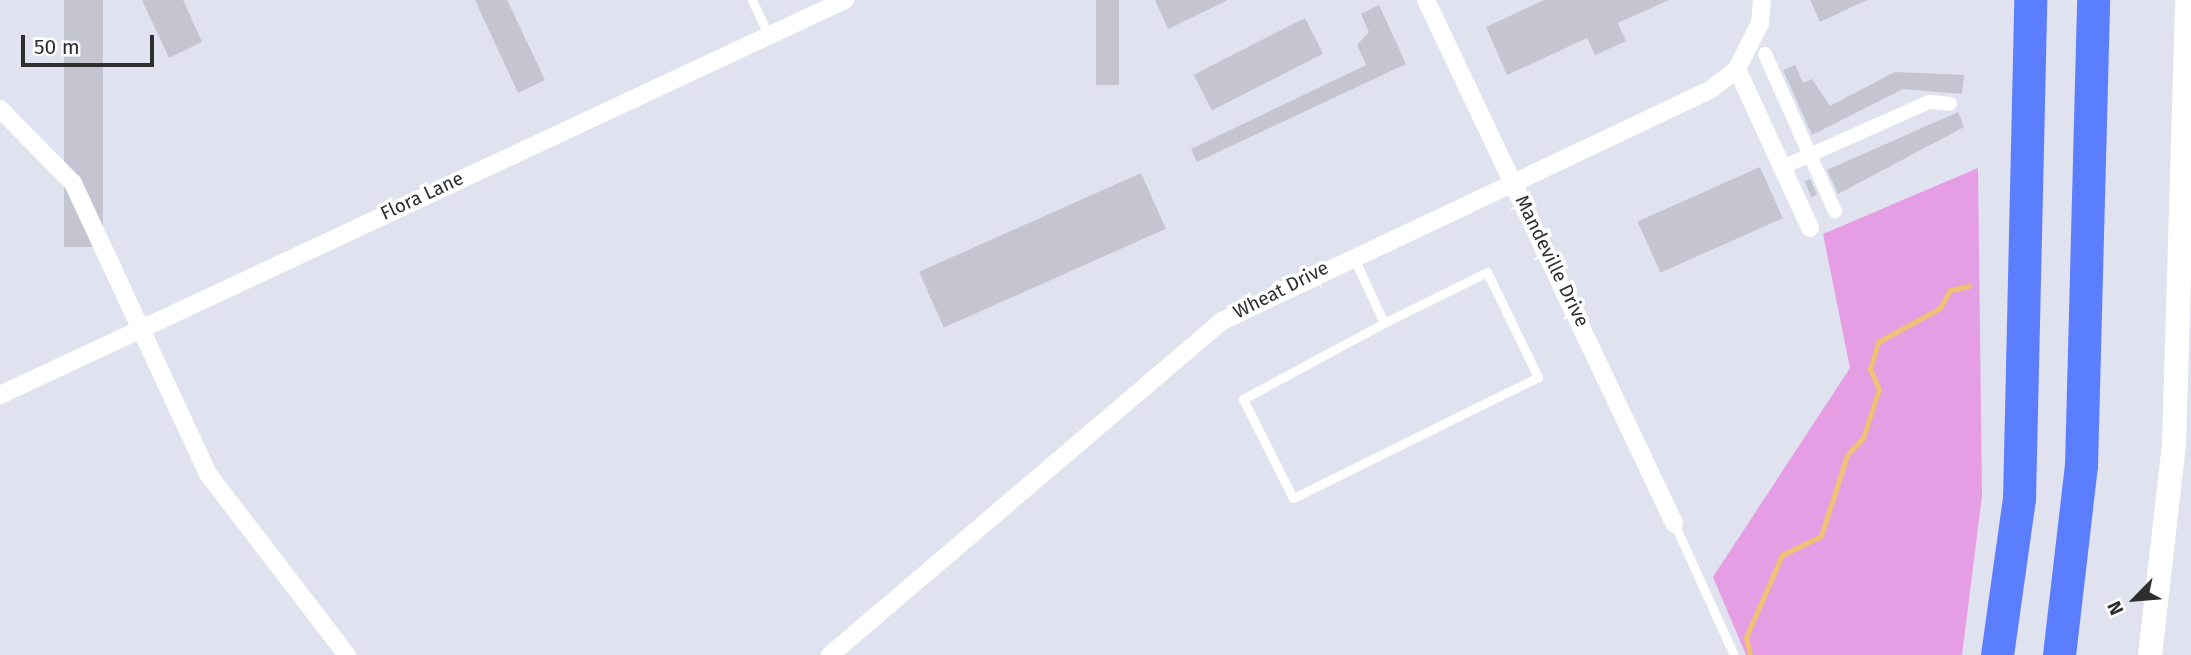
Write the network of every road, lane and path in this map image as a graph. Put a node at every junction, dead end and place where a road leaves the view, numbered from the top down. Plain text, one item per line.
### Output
1 (752, 0) edge
2 (1426, 0) edge
3 (1762, 0) edge
4 (2015, 0) edge
5 (2030, 0) edge
6 (2188, 0) edge
7 (841, 1) edge
8 (2094, 9) edge
9 (768, 35) junction
10 (1765, 54) dead end
11 (1737, 69) junction
12 (1950, 104) dead end
13 (0, 109) edge
14 (2026, 140) junction
15 (1810, 155) junction
16 (1783, 167) junction
17 (1513, 180) junction
18 (1835, 211) dead end
19 (1811, 228) dead end
20 (1353, 254) junction
21 (1384, 323) junction
22 (141, 327) junction
23 (0, 395) edge
24 (1674, 523) joint
25 (347, 655) edge
26 (830, 655) edge
27 (1734, 655) edge
28 (1997, 655) edge
29 (2059, 655) edge
30 (2150, 655) edge

1 - 9 lane
2 - 17 street, Mandeville Drive
3 - 11 street, Wheat Drive
4 - 14 highway
5 - 14 highway
6 - 30 main road
7 - 9 street, Flora Lane
8 - 29 highway
9 - 22 street, Flora Lane
10 - 15 street
11 - 16 street
11 - 17 street, Wheat Drive
12 - 15 street
13 - 22 street
14 - 28 highway
15 - 16 street
15 - 18 street
16 - 19 street
17 - 20 street, Wheat Drive
17 - 24 street, Mandeville Drive
20 - 21 lane
20 - 26 street, Wheat Drive
21 - 21 lane
22 - 23 street, Flora Lane
22 - 25 street
24 - 27 lane

